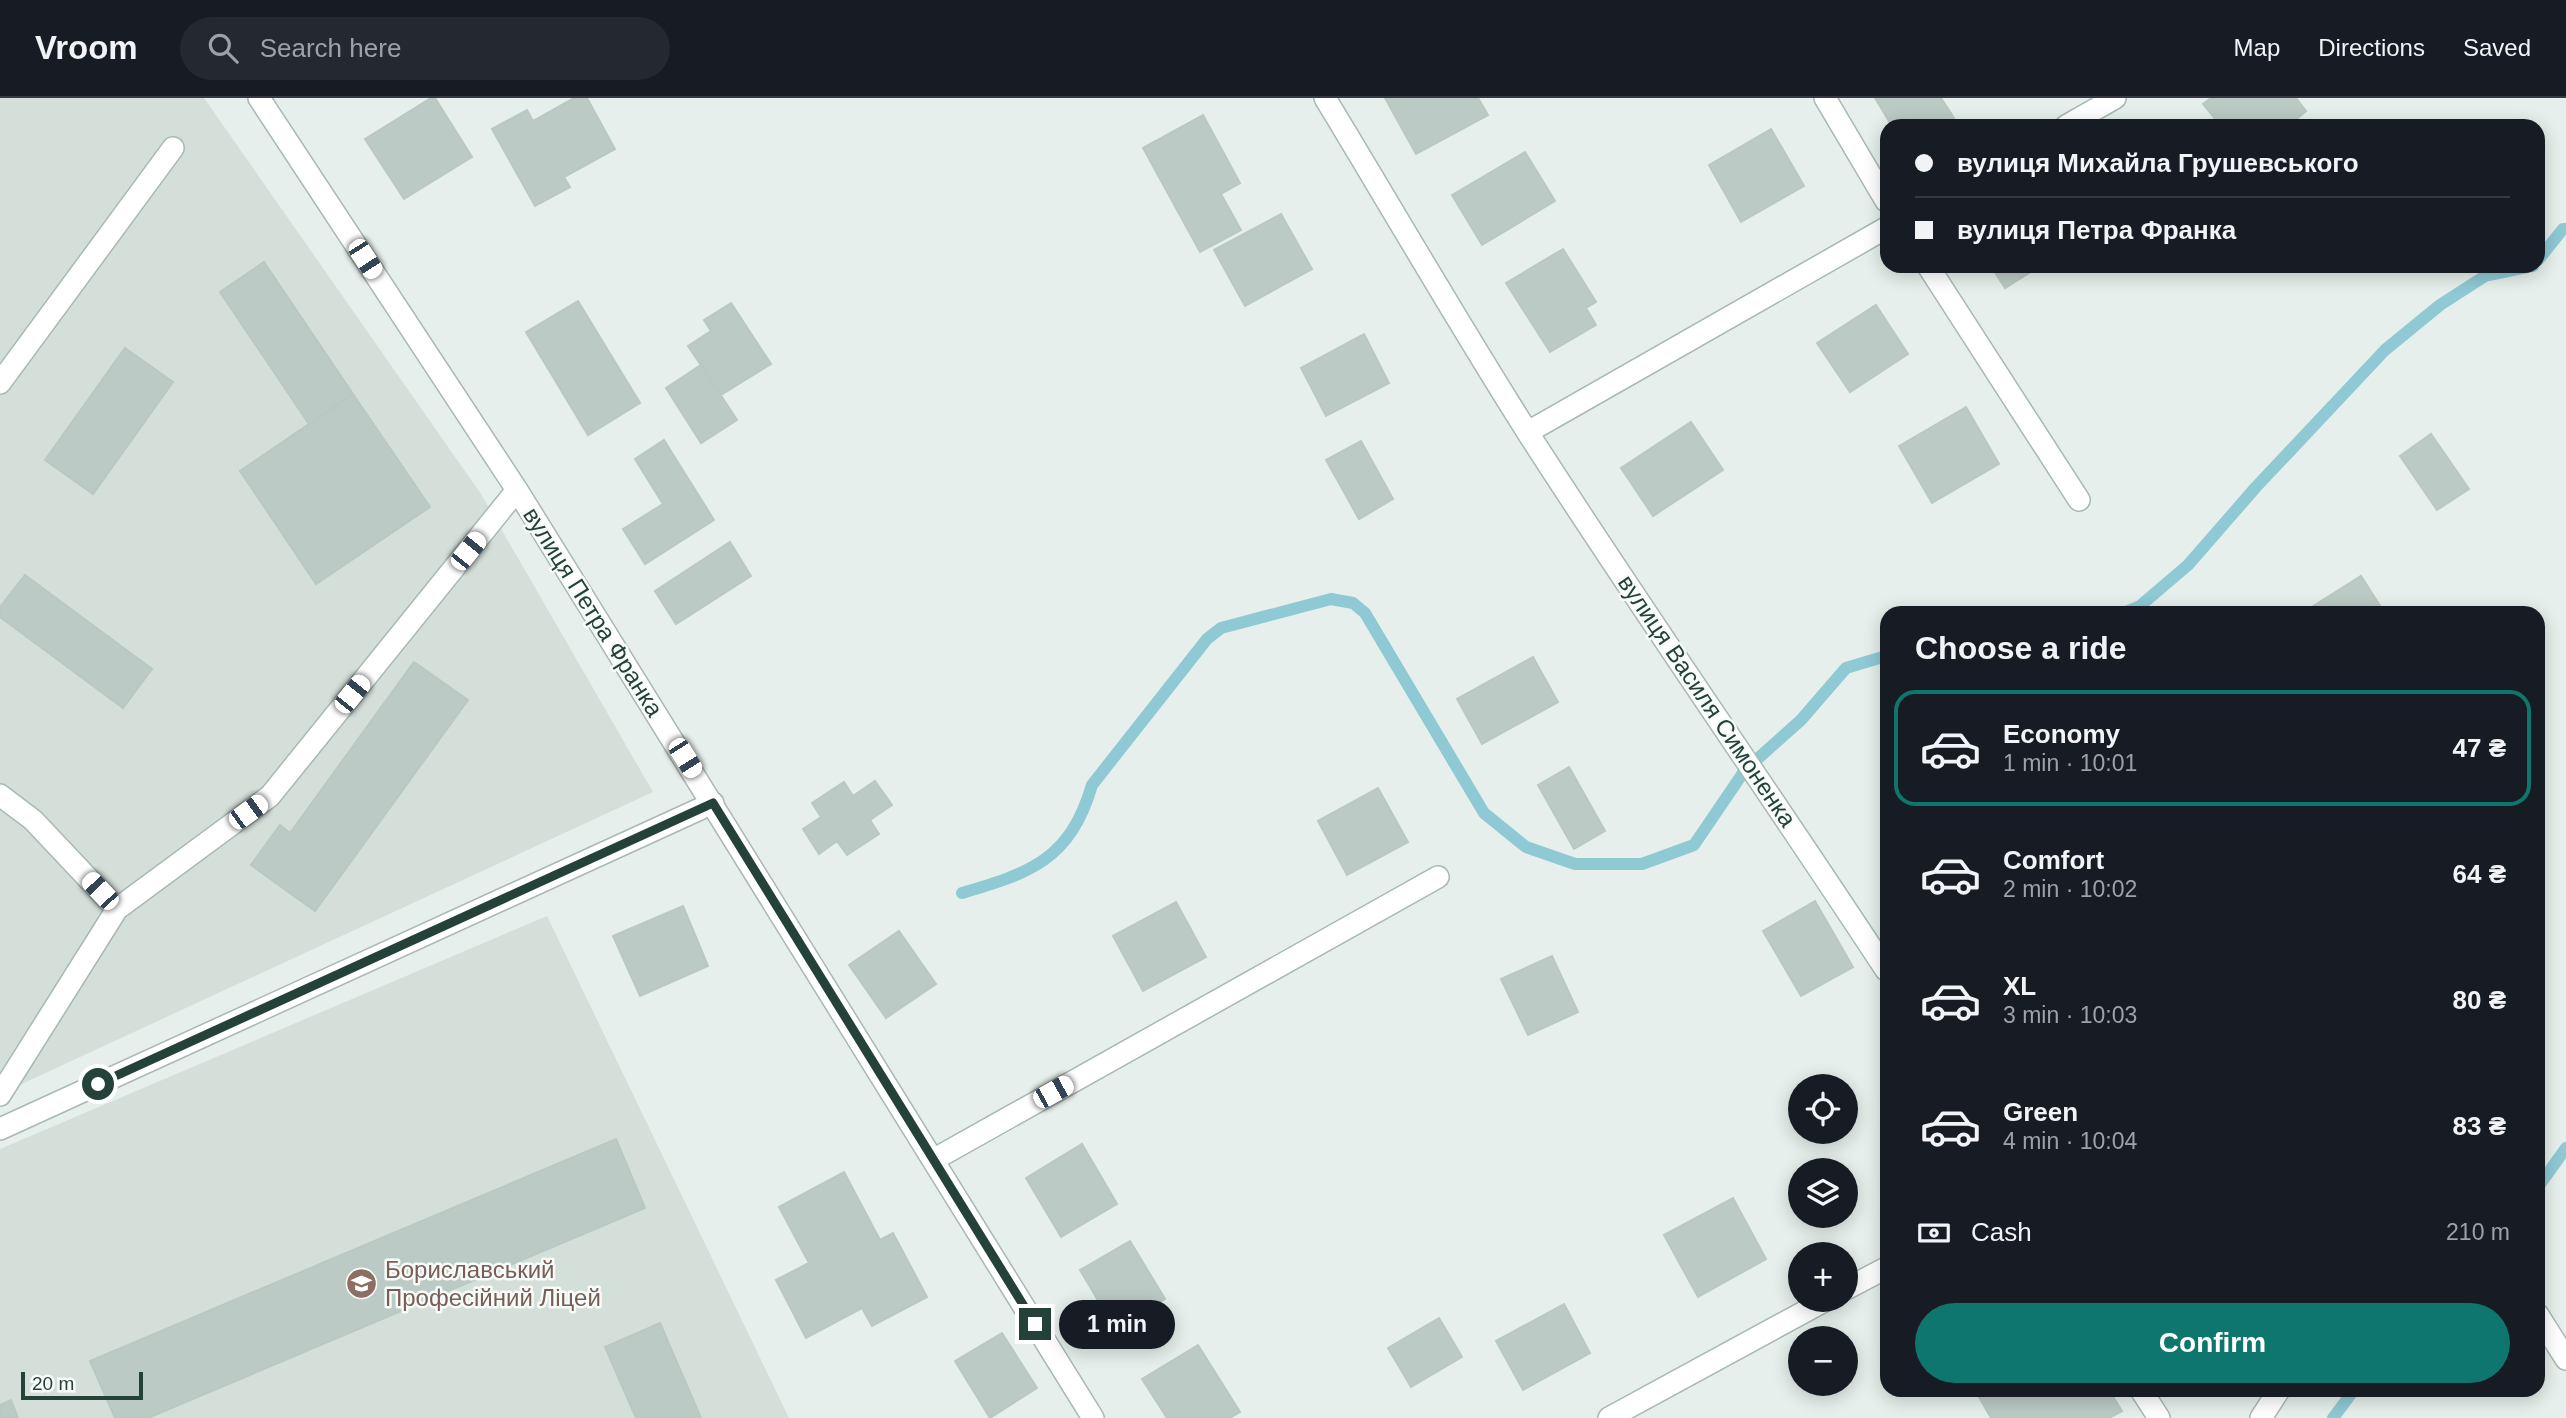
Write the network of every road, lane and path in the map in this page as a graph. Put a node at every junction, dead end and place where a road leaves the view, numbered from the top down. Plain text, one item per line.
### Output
1 (259, 98) edge
2 (1325, 98) edge
3 (1825, 98) edge
4 (2115, 98) edge
5 (2078, 119) edge
6 (173, 148) dead end
7 (1880, 191) edge
8 (1880, 231) edge
9 (1933, 273) edge
10 (0, 383) edge
11 (1528, 432) junction
12 (517, 490) junction
13 (2079, 500) dead end
14 (0, 795) edge
15 (713, 803) junction
16 (1438, 877) dead end
17 (117, 909) junction
18 (1880, 961) edge
19 (0, 1095) edge
20 (0, 1129) edge
21 (933, 1160) junction
22 (1880, 1271) edge
23 (1858, 1283) edge
24 (1804, 1312) edge
25 (2545, 1326) edge
26 (2566, 1359) edge
27 (2146, 1397) edge
28 (2274, 1397) edge
29 (1093, 1418) edge
30 (1609, 1418) edge
31 (2159, 1418) edge
32 (2261, 1418) edge

1 - 12 street, вулиця Петра Франка
2 - 11 street, вулиця Василя Симоненка
3 - 7 street
4 - 5 street
6 - 10 street
8 - 11 street
9 - 13 street
11 - 18 street, вулиця Василя Симоненка
12 - 15 street, вулиця Петра Франка
12 - 17 street
14 - 17 street
15 - 20 street
15 - 21 street, вулиця Петра Франка
16 - 21 street
17 - 19 street
21 - 29 street, вулиця Петра Франка
22 - 23 street
24 - 30 street
25 - 26 street
27 - 31 street
28 - 32 street

